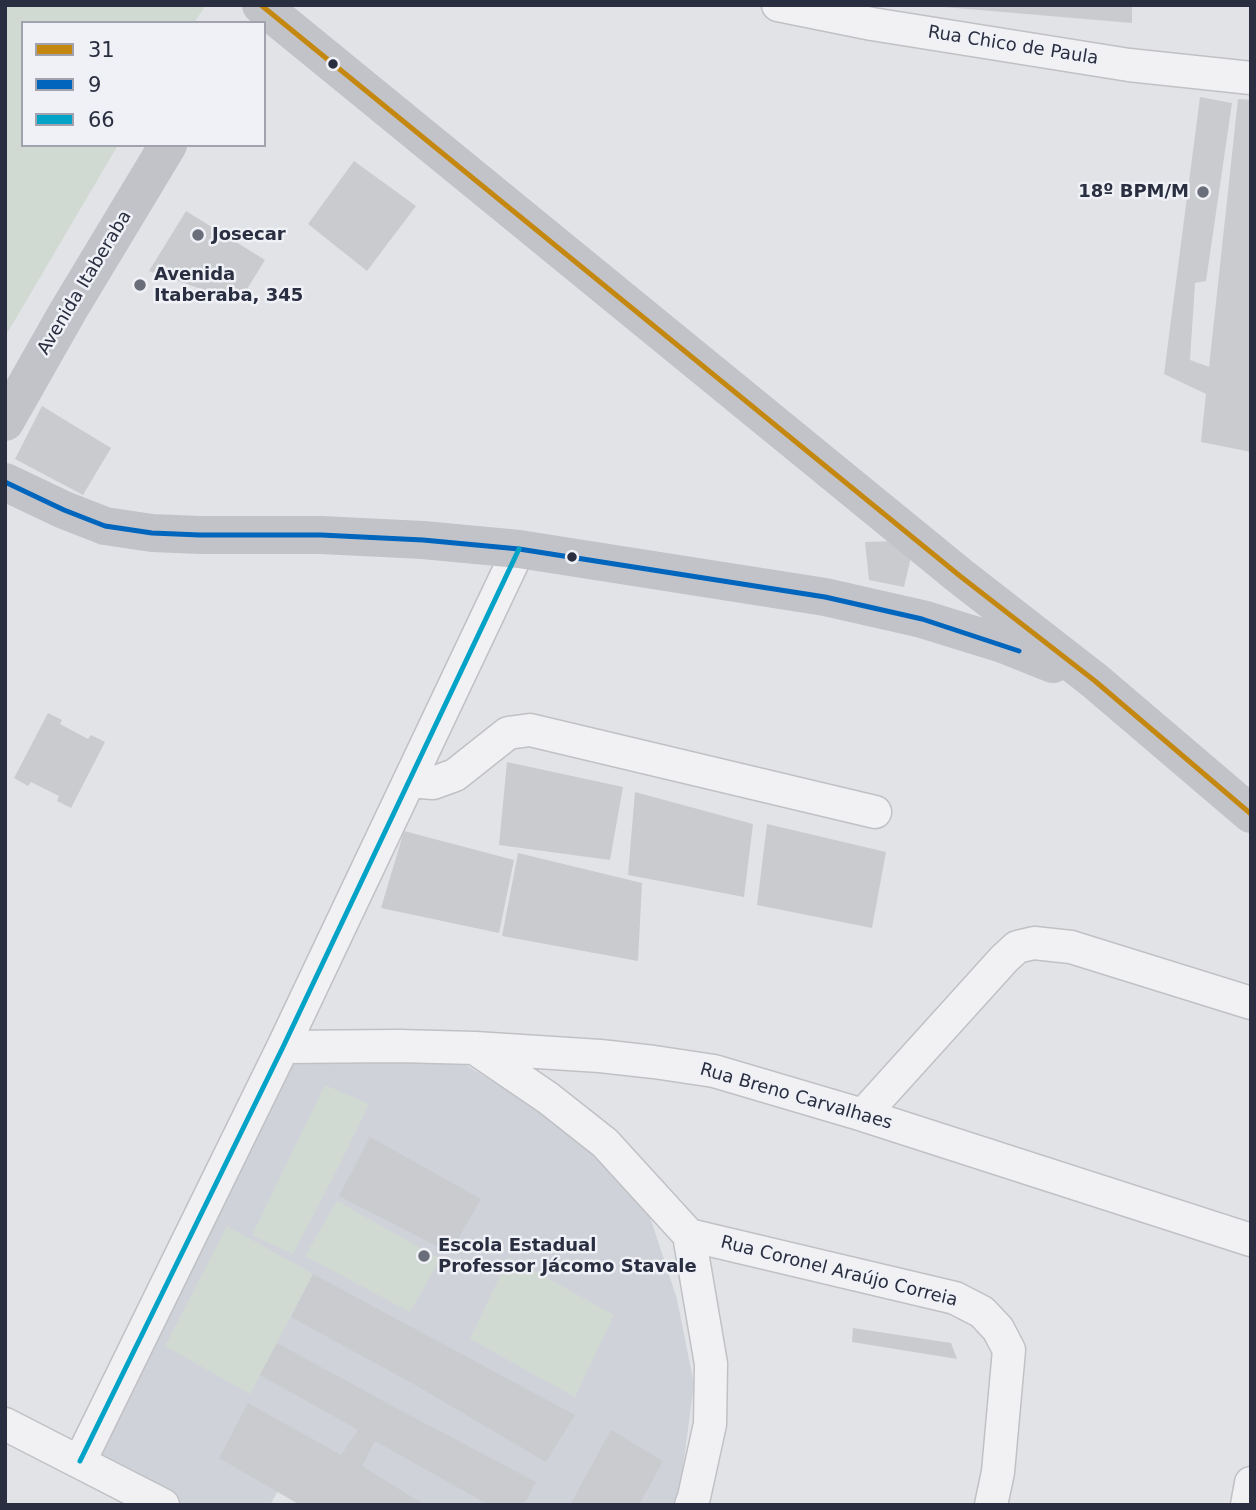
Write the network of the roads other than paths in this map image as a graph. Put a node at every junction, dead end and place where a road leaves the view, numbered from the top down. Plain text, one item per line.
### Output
1 (252, 5) edge
2 (261, 5) edge
3 (778, 5) edge
4 (872, 14) edge
5 (243, 21) edge
6 (1251, 78) edge
7 (167, 147) edge
8 (46, 349) junction
9 (5, 374) edge
10 (5, 422) edge
11 (5, 482) edge
12 (519, 549) junction
13 (960, 576) junction
14 (922, 619) junction
15 (1095, 681) junction
16 (409, 781) junction
17 (875, 813) dead end
18 (1251, 814) edge
19 (1251, 1003) edge
20 (283, 1047) junction
21 (475, 1048) junction
22 (863, 1115) junction
23 (689, 1235) junction
24 (1251, 1240) edge
25 (5, 1424) edge
26 (80, 1461) junction
27 (1250, 1485) edge
28 (163, 1505) edge
29 (691, 1505) edge
30 (991, 1505) edge
31 (1247, 1505) edge

1 - 5 street
2 - 13 street
3 - 4 street, Rua Chico de Paula
4 - 6 street, Rua Chico de Paula
7 - 8 street, Avenida Itaberaba
8 - 9 street
8 - 10 street, Avenida Itaberaba
11 - 12 street
12 - 14 street
12 - 16 street
13 - 14 street
13 - 15 street
14 - 15 street
15 - 18 street
16 - 17 street
16 - 20 street
19 - 22 street
20 - 21 street, Rua Breno Carvalhaes
20 - 26 street
21 - 22 street, Rua Breno Carvalhaes
21 - 23 street
22 - 24 street, Rua Breno Carvalhaes
23 - 29 street
23 - 30 street, Rua Coronel Araújo Correia
25 - 26 street
26 - 28 street
27 - 31 street

